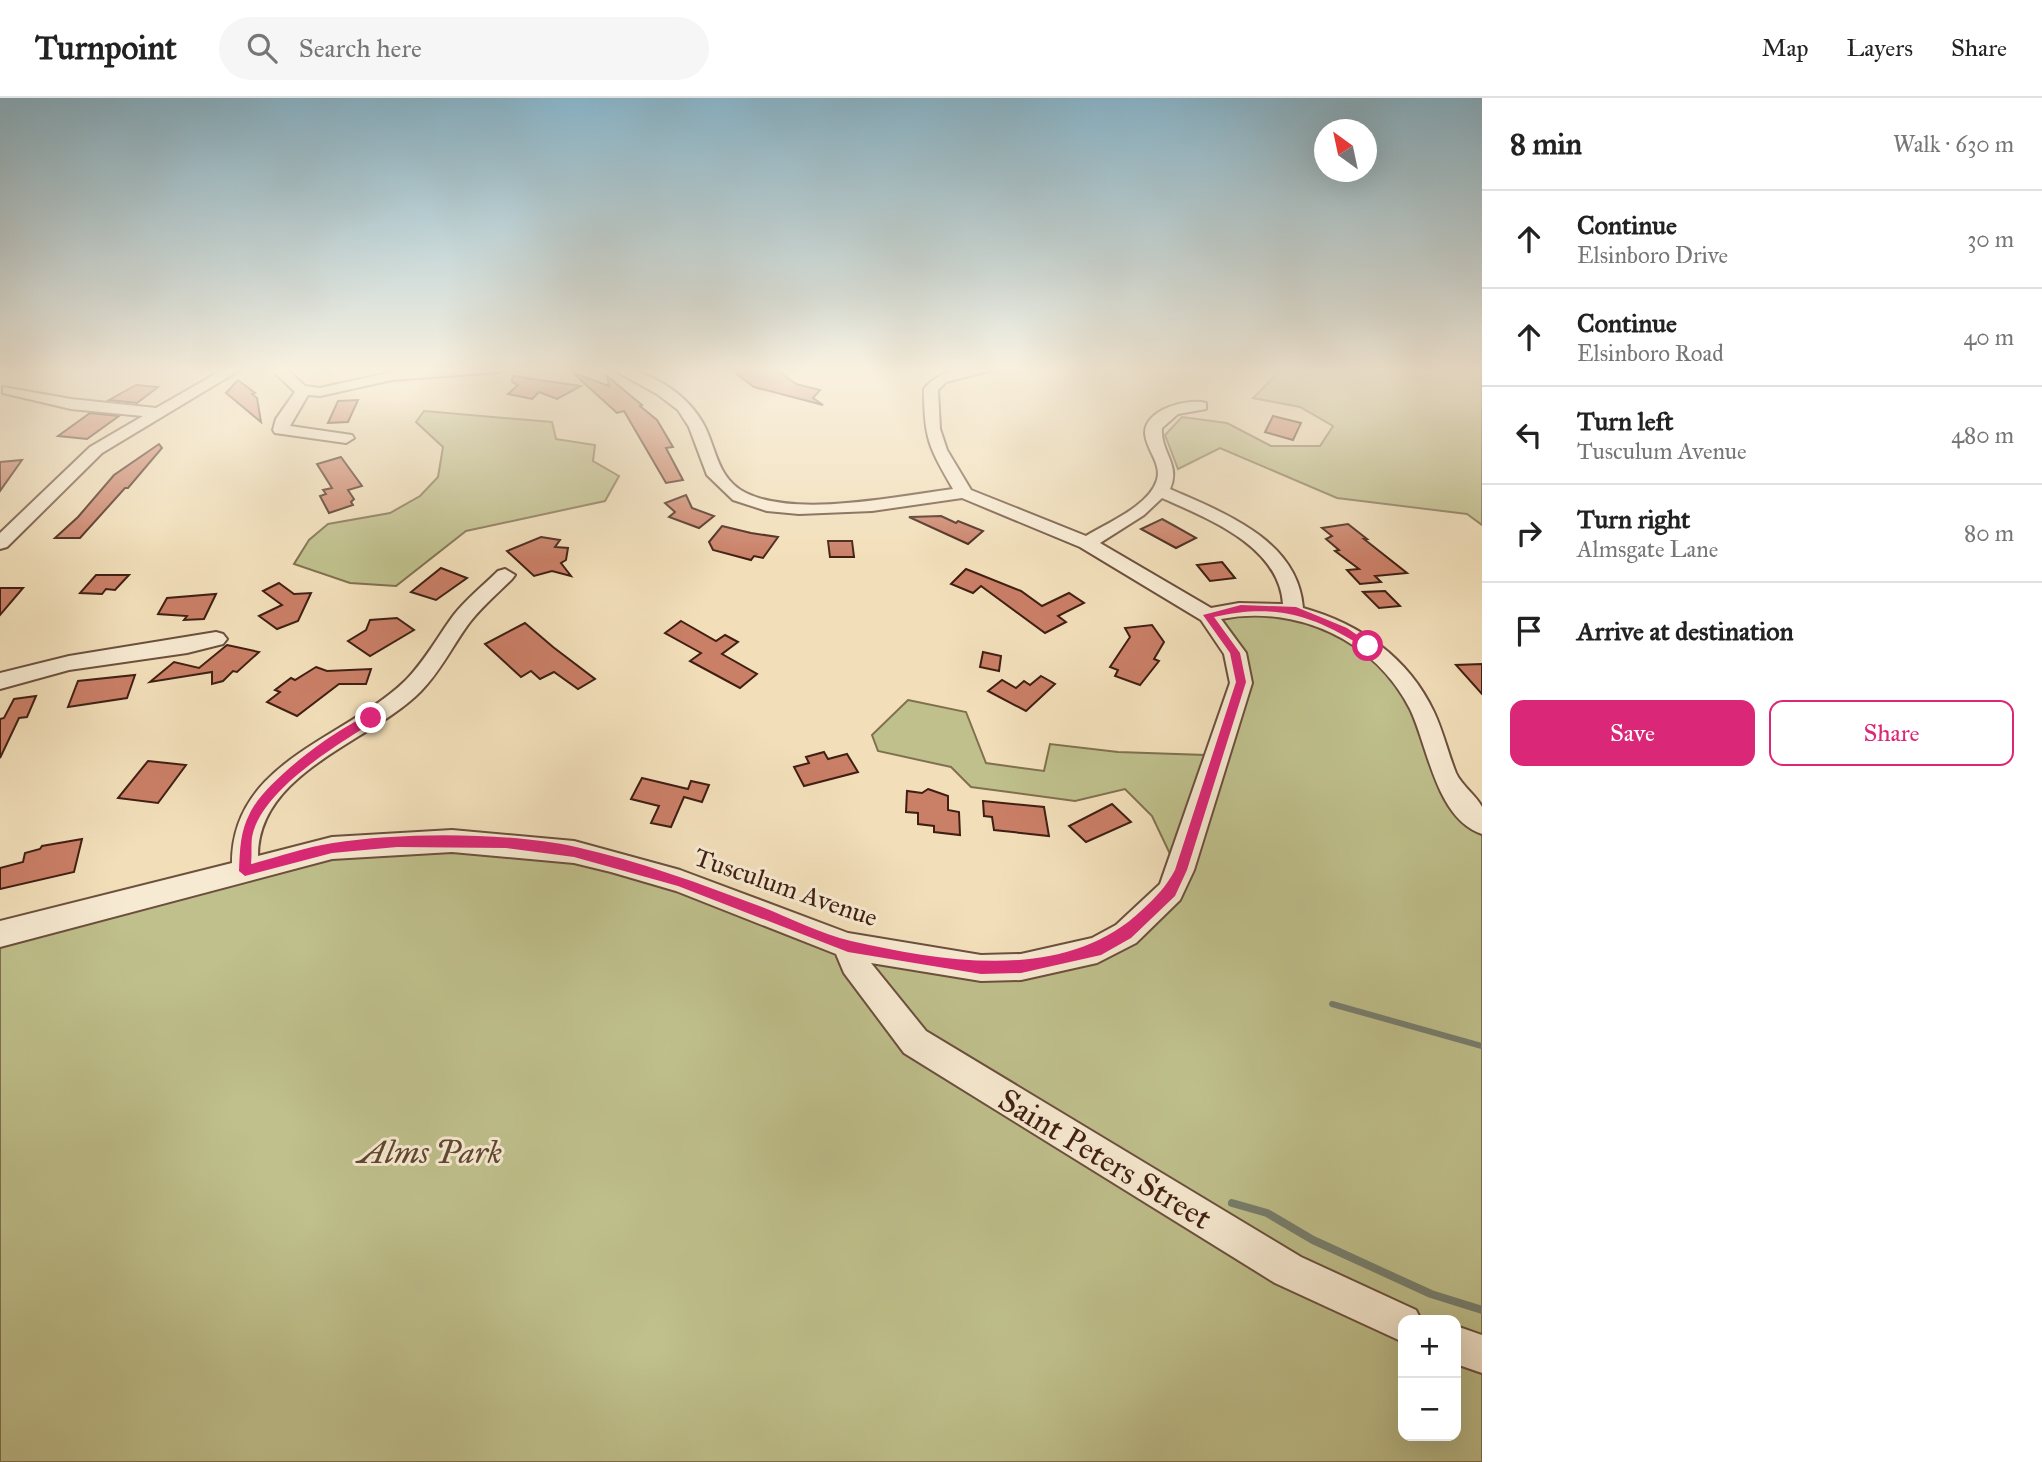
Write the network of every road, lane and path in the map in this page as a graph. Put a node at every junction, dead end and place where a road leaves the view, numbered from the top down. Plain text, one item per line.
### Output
1 (127, 432) edge
2 (293, 432) edge
3 (699, 432) edge
4 (933, 432) edge
5 (1154, 432) edge
6 (346, 439) dead end
7 (1162, 492) junction
8 (964, 493) junction
9 (36, 510) junction
10 (0, 520) edge
11 (1087, 543) junction
12 (0, 544) edge
13 (505, 575) dead end
14 (1293, 610) junction
15 (1208, 615) junction
16 (216, 639) dead end
17 (0, 681) edge
18 (1482, 824) edge
19 (245, 871) junction
20 (0, 934) edge
21 (848, 946) junction
22 (1398, 1321) edge
23 (1461, 1347) edge
24 (1482, 1354) edge

1 - 9 street
2 - 6 street
3 - 8 street
4 - 8 street
5 - 7 street
7 - 11 street
7 - 14 street
8 - 11 street, Tusculum Avenue
9 - 10 street
9 - 12 street
11 - 15 street, Tusculum Avenue
13 - 19 street
14 - 15 street
14 - 18 street
15 - 21 street, Tusculum Avenue
16 - 17 street
19 - 20 street, Tusculum Avenue
19 - 21 street, Tusculum Avenue
21 - 22 street, Saint Peters Street
23 - 24 street

